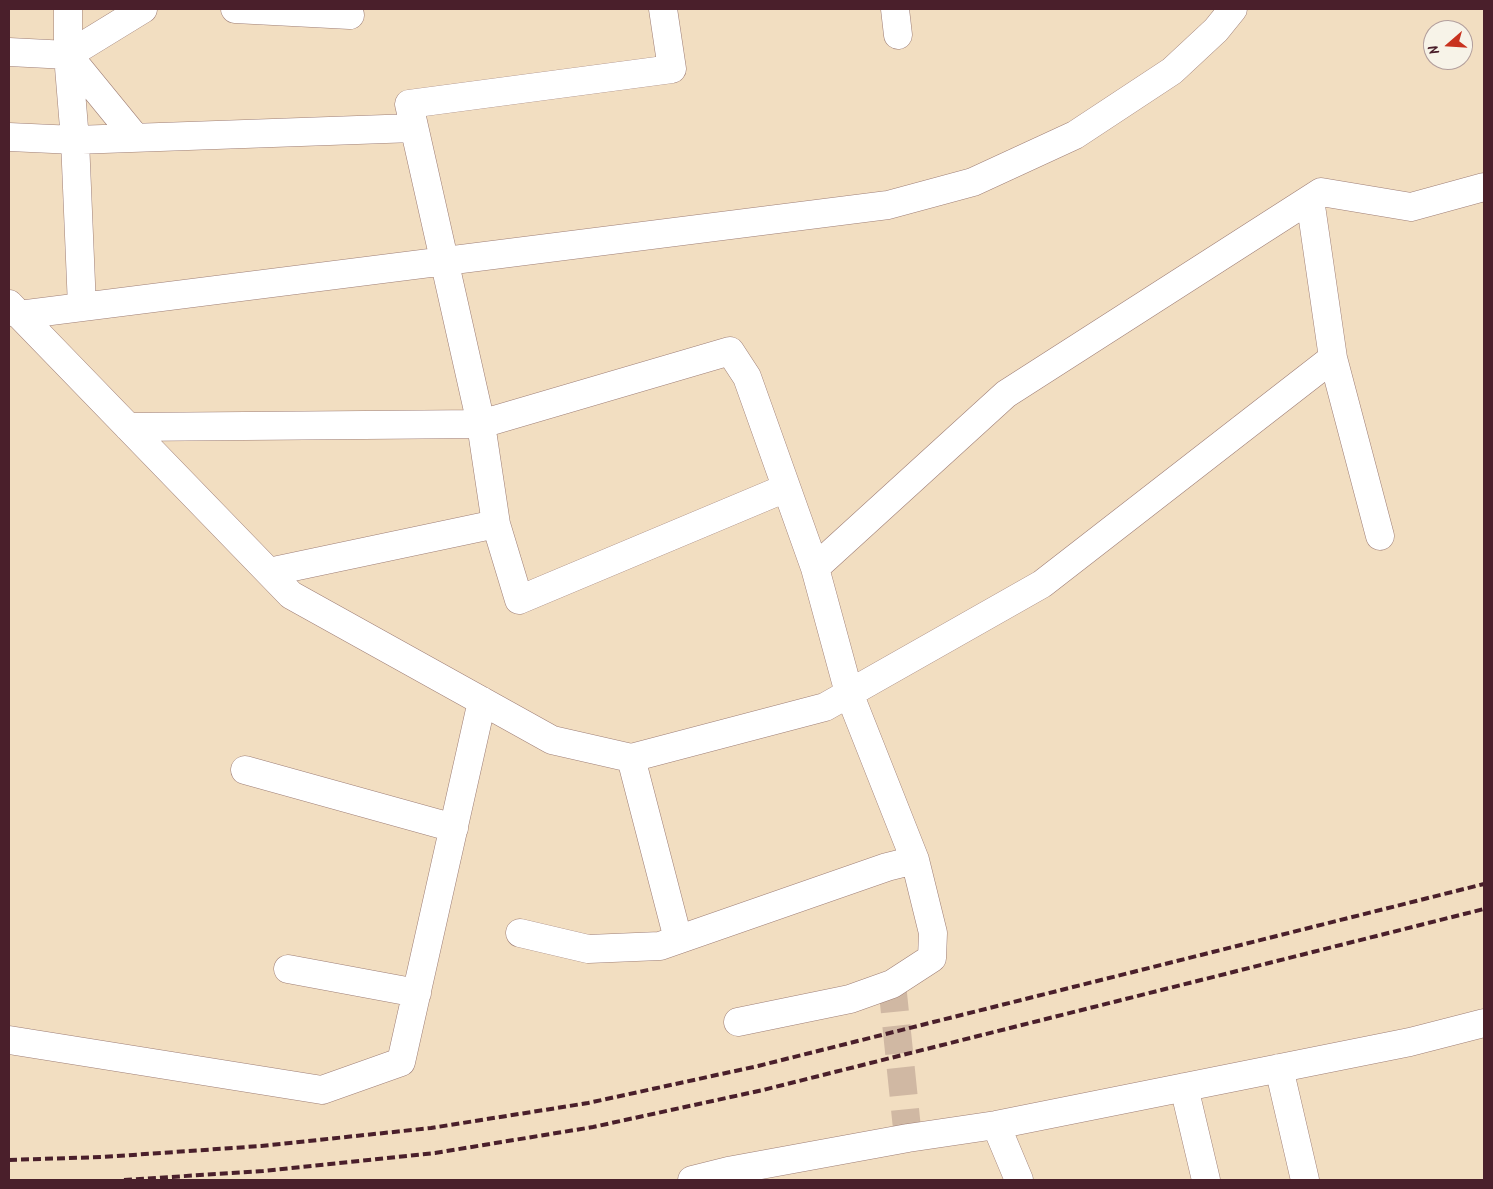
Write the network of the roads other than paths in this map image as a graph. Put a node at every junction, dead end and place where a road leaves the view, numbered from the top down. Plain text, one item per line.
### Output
1 (68, 9) edge
2 (143, 9) edge
3 (235, 9) edge
4 (663, 9) edge
5 (896, 9) edge
6 (1233, 9) edge
7 (350, 15) dead end
8 (898, 35) dead end
9 (9, 52) edge
10 (68, 55) junction
11 (414, 128) junction
12 (9, 137) edge
13 (135, 137) junction
14 (75, 140) junction
15 (1484, 187) edge
16 (1310, 199) junction
17 (444, 261) junction
18 (82, 307) junction
19 (14, 310) edge
20 (1333, 358) junction
21 (481, 424) junction
22 (128, 427) junction
23 (786, 488) junction
24 (496, 524) junction
25 (1380, 536) dead end
26 (815, 568) junction
27 (269, 572) junction
28 (849, 693) junction
29 (482, 701) junction
30 (632, 758) junction
31 (245, 770) dead end
32 (454, 828) junction
33 (915, 860) junction
34 (520, 933) dead end
35 (678, 939) junction
36 (288, 968) dead end
37 (416, 992) junction
38 (738, 1022) dead end
39 (1484, 1023) edge
40 (9, 1040) edge
41 (1279, 1068) junction
42 (1184, 1087) junction
43 (996, 1125) junction
44 (729, 1176) edge
45 (692, 1180) edge
46 (1019, 1180) edge
47 (1206, 1180) edge
48 (1305, 1180) edge

1 - 10 street
2 - 10 street
3 - 7 street
4 - 11 street
5 - 8 street
6 - 17 street
9 - 10 street
10 - 13 street
10 - 14 street
11 - 13 street
11 - 17 street
12 - 14 street
13 - 14 street
14 - 18 street
15 - 16 street
16 - 20 street
16 - 26 street
17 - 18 street
17 - 21 street
18 - 19 street
19 - 22 street
20 - 25 street
20 - 28 street
21 - 22 street
21 - 23 street
21 - 24 street
22 - 27 street
23 - 24 street
23 - 26 street
24 - 27 street
26 - 28 street
27 - 29 street
28 - 30 street
28 - 33 street
29 - 30 street
29 - 32 street
30 - 35 street
31 - 32 street
32 - 37 street
33 - 35 street
33 - 38 street
34 - 35 street
36 - 37 street
37 - 40 street
39 - 41 street
41 - 42 street
41 - 48 street
42 - 43 street
42 - 47 street
43 - 44 street
43 - 46 street
44 - 45 street

